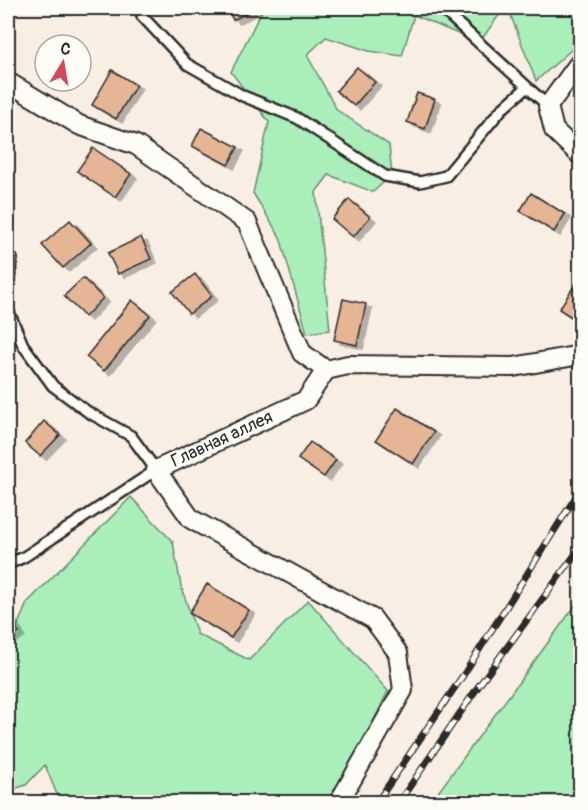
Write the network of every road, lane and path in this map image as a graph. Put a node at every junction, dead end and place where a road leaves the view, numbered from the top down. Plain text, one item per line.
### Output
1 (441, 8) edge
2 (142, 16) dead end
3 (580, 62) edge
4 (8, 82) edge
5 (527, 87) junction
6 (548, 106) junction
7 (580, 155) edge
8 (12, 259) dead end
9 (8, 285) edge
10 (8, 310) edge
11 (580, 355) edge
12 (326, 370) junction
13 (156, 470) junction
14 (8, 564) edge
15 (339, 802) edge

1 - 5 lane
2 - 5 lane
3 - 6 street
4 - 12 street
5 - 6 lane
6 - 7 street
8 - 9 lane
10 - 13 lane
11 - 12 street
12 - 13 street, Главная аллея
13 - 14 lane
13 - 15 street, Главная аллея

